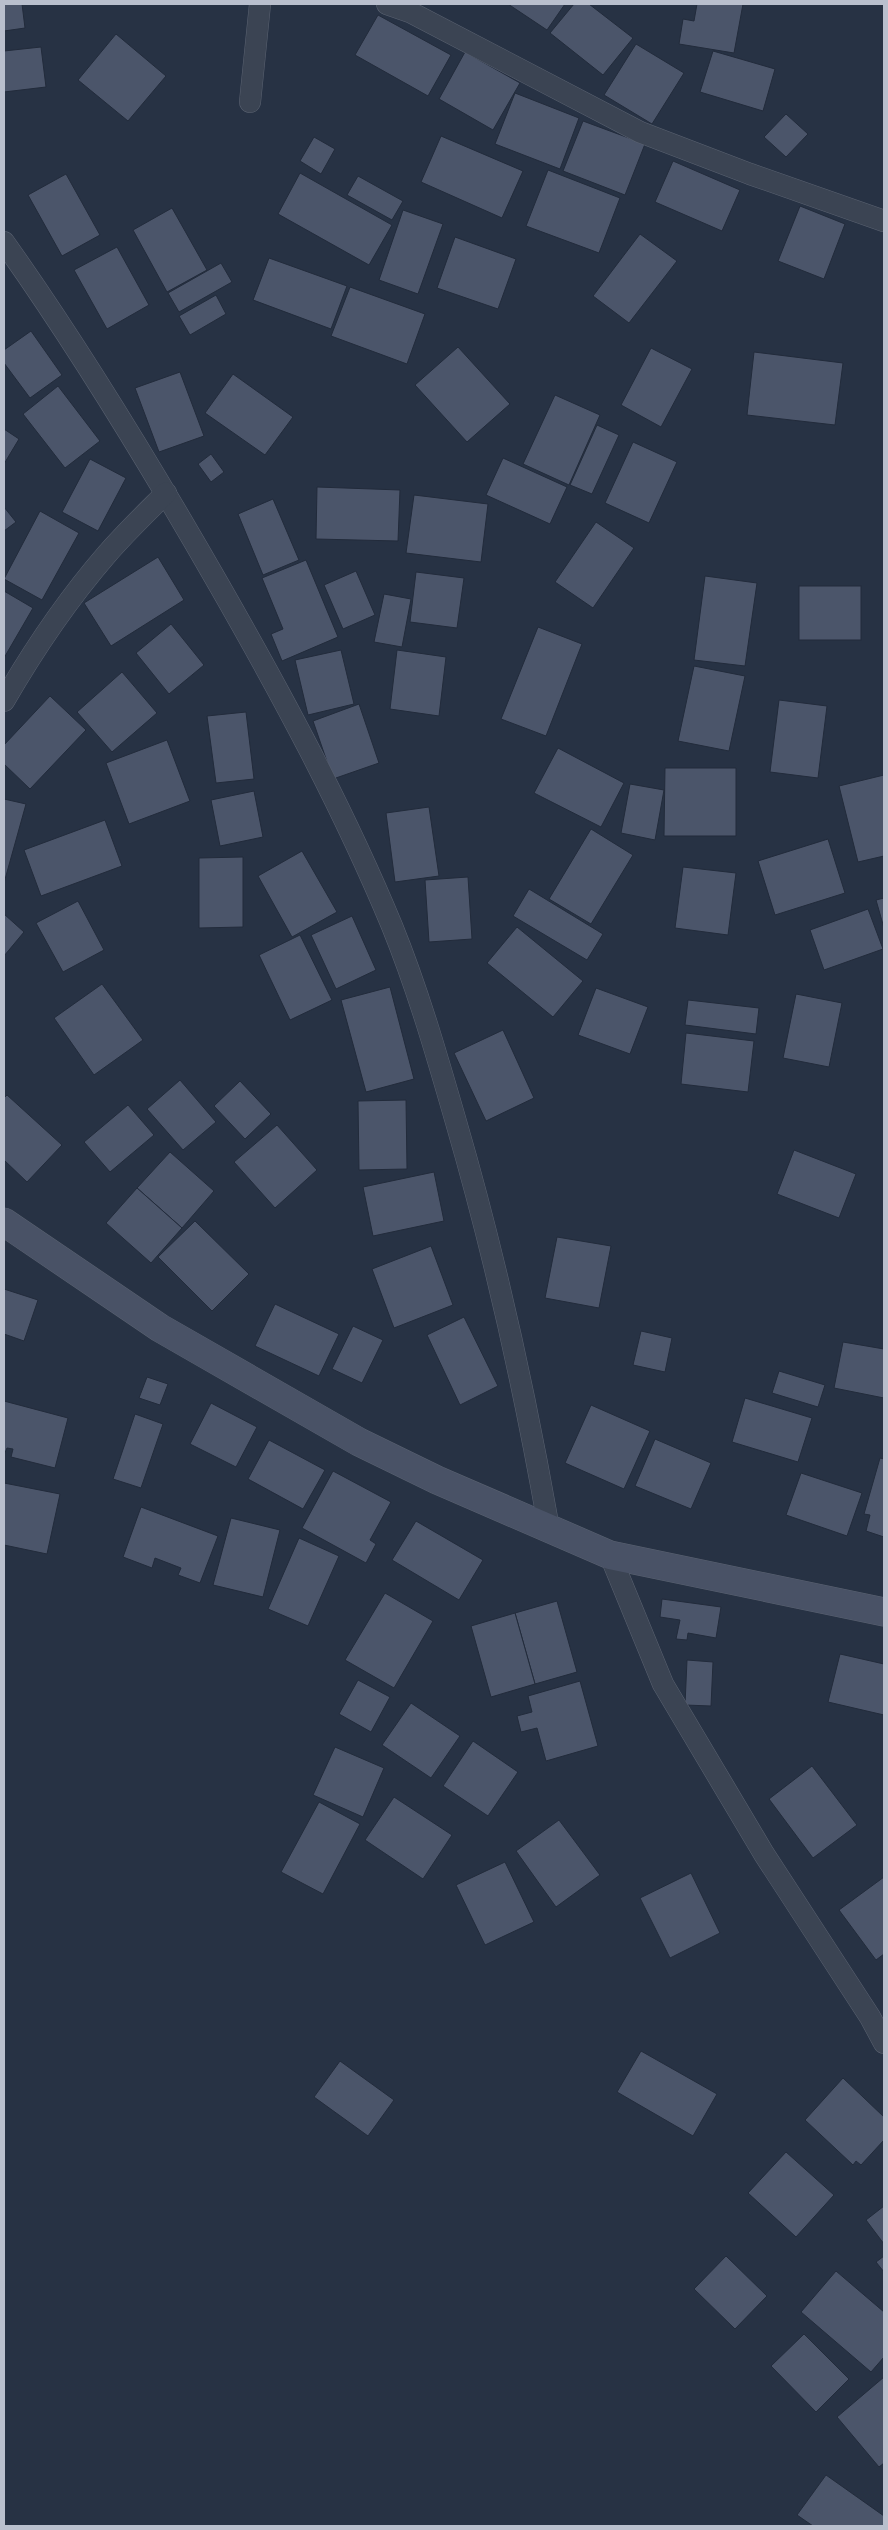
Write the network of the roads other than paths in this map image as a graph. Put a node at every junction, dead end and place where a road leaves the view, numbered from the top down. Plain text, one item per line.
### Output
1 (260, 4) edge
2 (387, 4) edge
3 (250, 102) dead end
4 (884, 221) edge
5 (4, 242) edge
6 (166, 492) junction
7 (4, 701) edge
8 (4, 1222) edge
9 (549, 1530) junction
10 (610, 1555) junction
11 (884, 1612) edge
12 (884, 2043) edge

1 - 3 street
2 - 4 street
5 - 6 street
6 - 7 street
6 - 9 street
8 - 9 street
9 - 10 street
10 - 11 street
10 - 12 street

